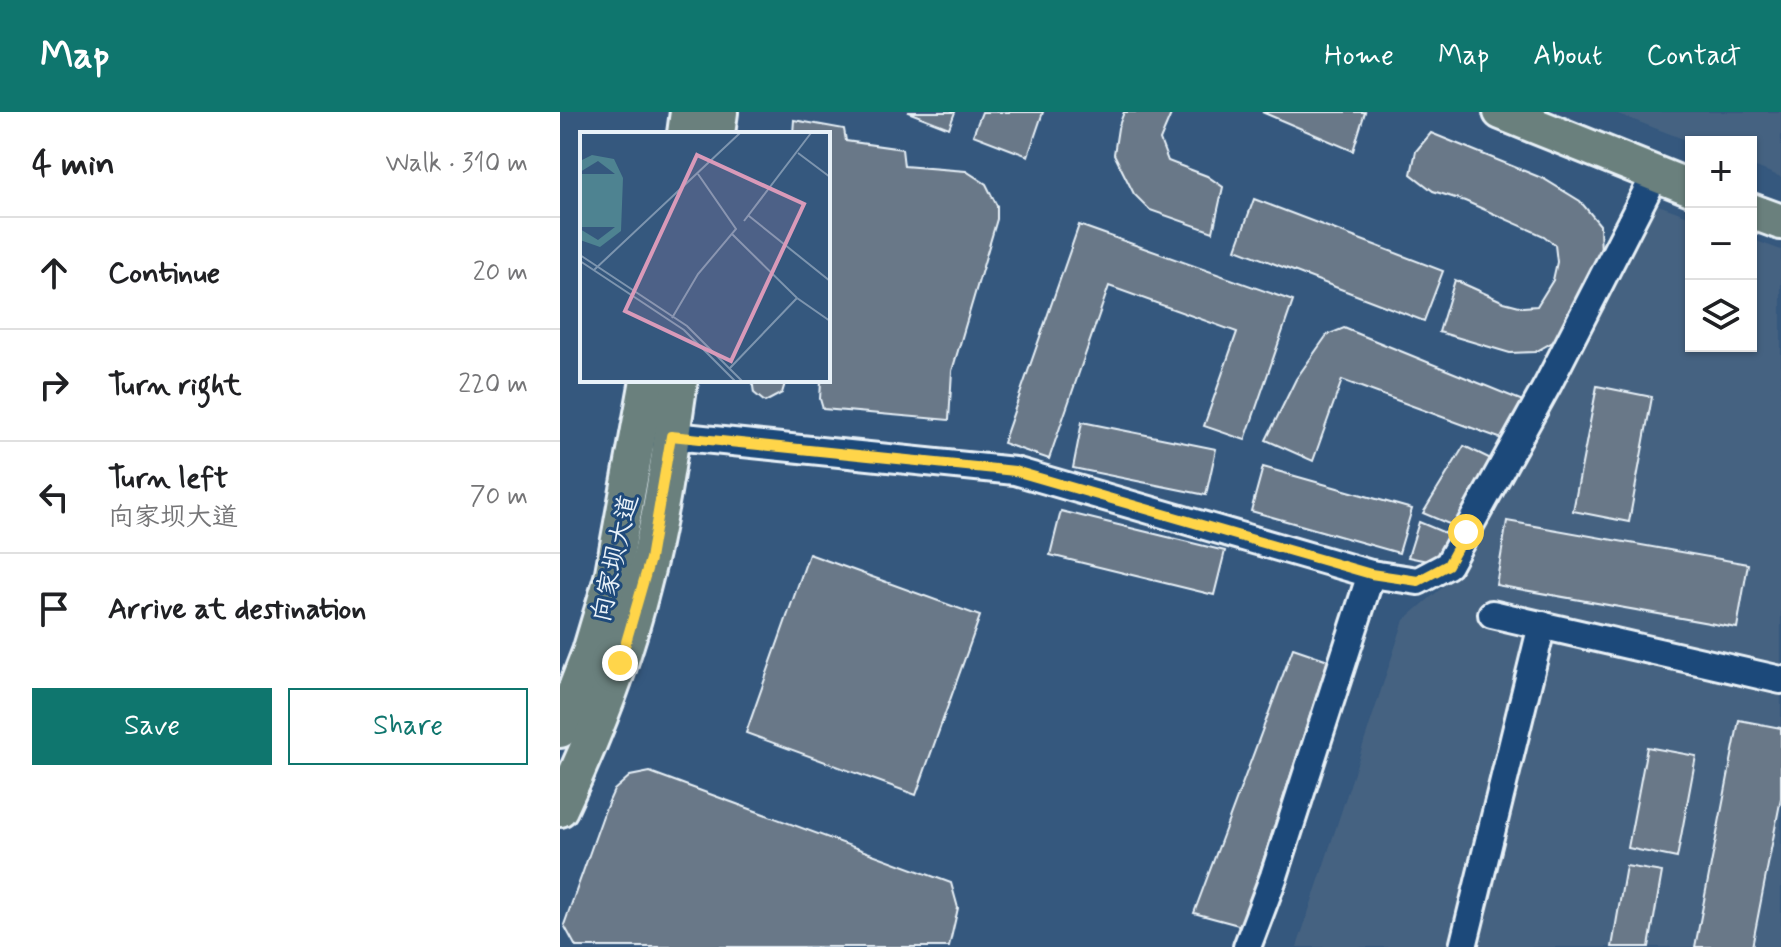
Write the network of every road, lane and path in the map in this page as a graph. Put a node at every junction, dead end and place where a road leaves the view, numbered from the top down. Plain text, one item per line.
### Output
1 (688, 112) edge
2 (720, 112) edge
3 (1501, 112) edge
4 (685, 132) edge
5 (717, 132) edge
6 (1655, 175) junction
7 (1685, 186) edge
8 (1757, 213) edge
9 (1781, 222) edge
10 (648, 382) edge
11 (679, 382) edge
12 (656, 434) junction
13 (1371, 574) junction
14 (1492, 614) dead end
15 (1542, 625) junction
16 (1781, 680) edge
17 (560, 730) edge
18 (560, 809) edge
19 (1247, 947) edge
20 (1463, 947) edge

1 - 4 main road
2 - 5 main road
3 - 6 main road
6 - 7 main road
6 - 13 street
8 - 9 main road
10 - 12 main road, 向家坝大道
11 - 12 main road, 向家坝大道
12 - 13 street
12 - 17 main road, 向家坝大道
12 - 18 main road, 向家坝大道
13 - 19 street
14 - 15 street
15 - 16 street
15 - 20 street

